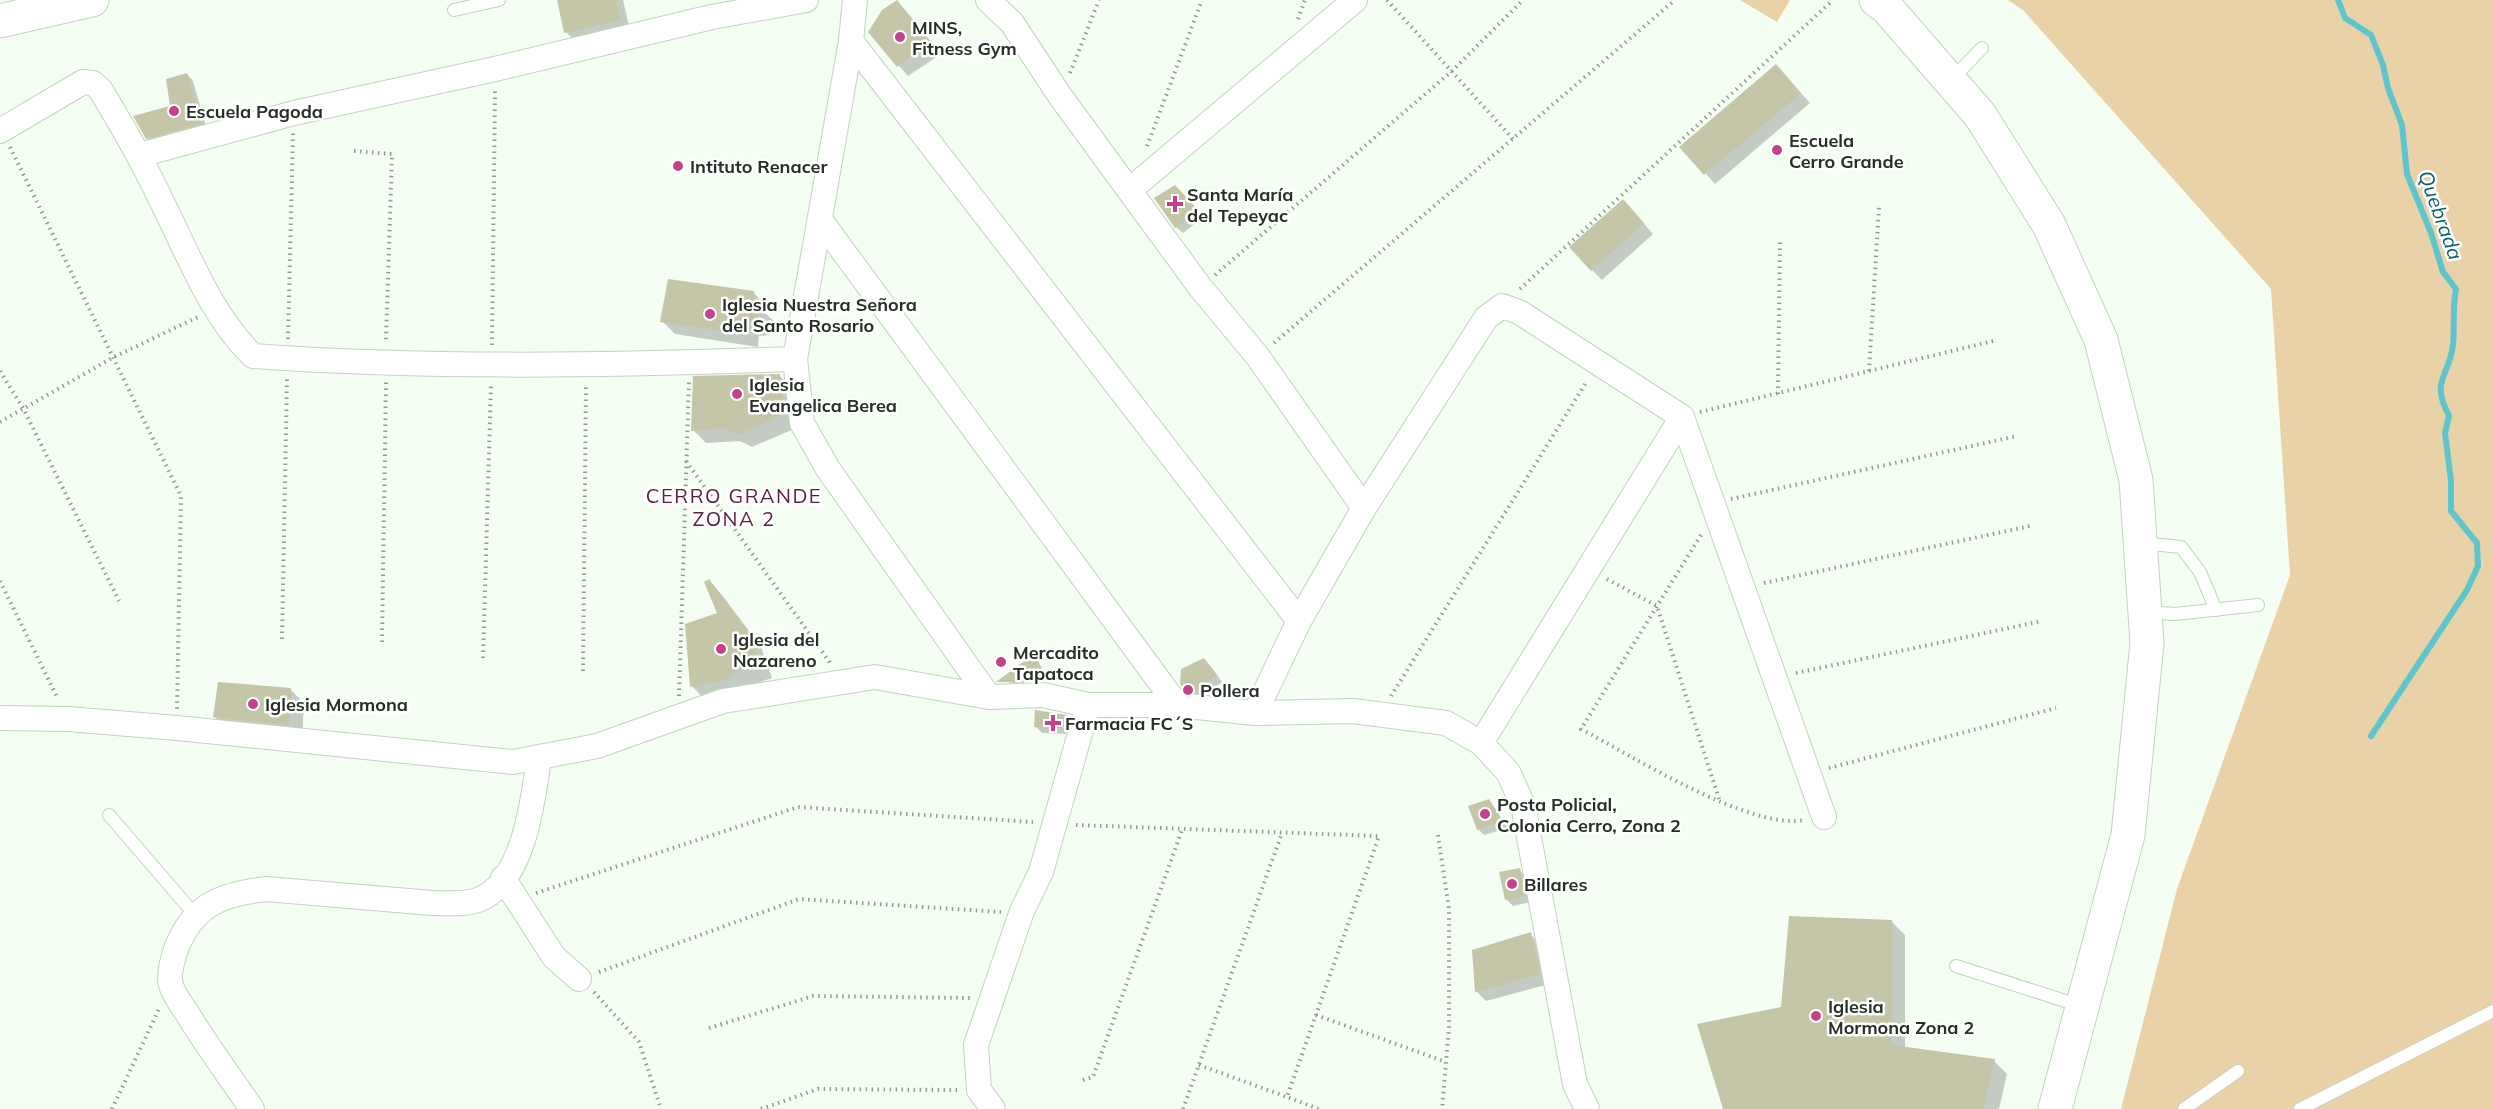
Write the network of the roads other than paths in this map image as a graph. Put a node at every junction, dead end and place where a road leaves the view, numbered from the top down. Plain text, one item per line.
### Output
1 (92, 0) edge
2 (500, 0) edge
3 (806, 0) edge
4 (855, 0) edge
5 (988, 0) edge
6 (1355, 0) edge
7 (1876, 0) edge
8 (711, 9) edge
9 (454, 10) dead end
10 (0, 21) edge
11 (851, 41) junction
12 (1982, 48) dead end
13 (1950, 81) junction
14 (1, 130) edge
15 (140, 154) junction
16 (1131, 189) junction
17 (821, 221) junction
18 (795, 359) junction
19 (1682, 417) junction
20 (1364, 508) junction
21 (2140, 543) junction
22 (2258, 605) dead end
23 (2216, 610) junction
24 (2145, 612) junction
25 (1299, 621) junction
26 (989, 697) junction
27 (1088, 705) junction
28 (1177, 705) junction
29 (1255, 713) junction
30 (0, 718) edge
31 (1480, 742) junction
32 (540, 758) junction
33 (109, 815) dead end
34 (1824, 817) road end
35 (503, 878) junction
36 (195, 915) junction
37 (1956, 966) dead end
38 (579, 979) road end
39 (2082, 1006) junction
40 (2493, 1011) edge
41 (2238, 1071) dead end
42 (986, 1100) edge
43 (252, 1109) edge
44 (1587, 1109) edge
45 (2055, 1109) edge
46 (2184, 1109) edge
47 (2300, 1109) edge

1 - 10 main road
2 - 9 lane
3 - 8 street
4 - 11 street
5 - 16 street
6 - 16 street
7 - 13 main road
8 - 15 street
11 - 17 street
11 - 25 street
12 - 13 lane
13 - 21 main road
14 - 15 street
15 - 18 street
16 - 20 street
17 - 18 street
17 - 28 street
18 - 26 street
19 - 20 street
19 - 31 street
19 - 34 street
20 - 25 street
21 - 23 lane
21 - 24 main road
22 - 23 lane
23 - 24 lane
24 - 39 main road
25 - 29 street
26 - 27 street
26 - 32 street
27 - 28 street
27 - 42 street
28 - 29 street
29 - 31 street
30 - 32 street
31 - 44 street
32 - 35 street
33 - 36 lane
35 - 36 street
35 - 38 street
36 - 43 street
37 - 39 lane
39 - 45 main road
40 - 47 lane
41 - 46 lane

